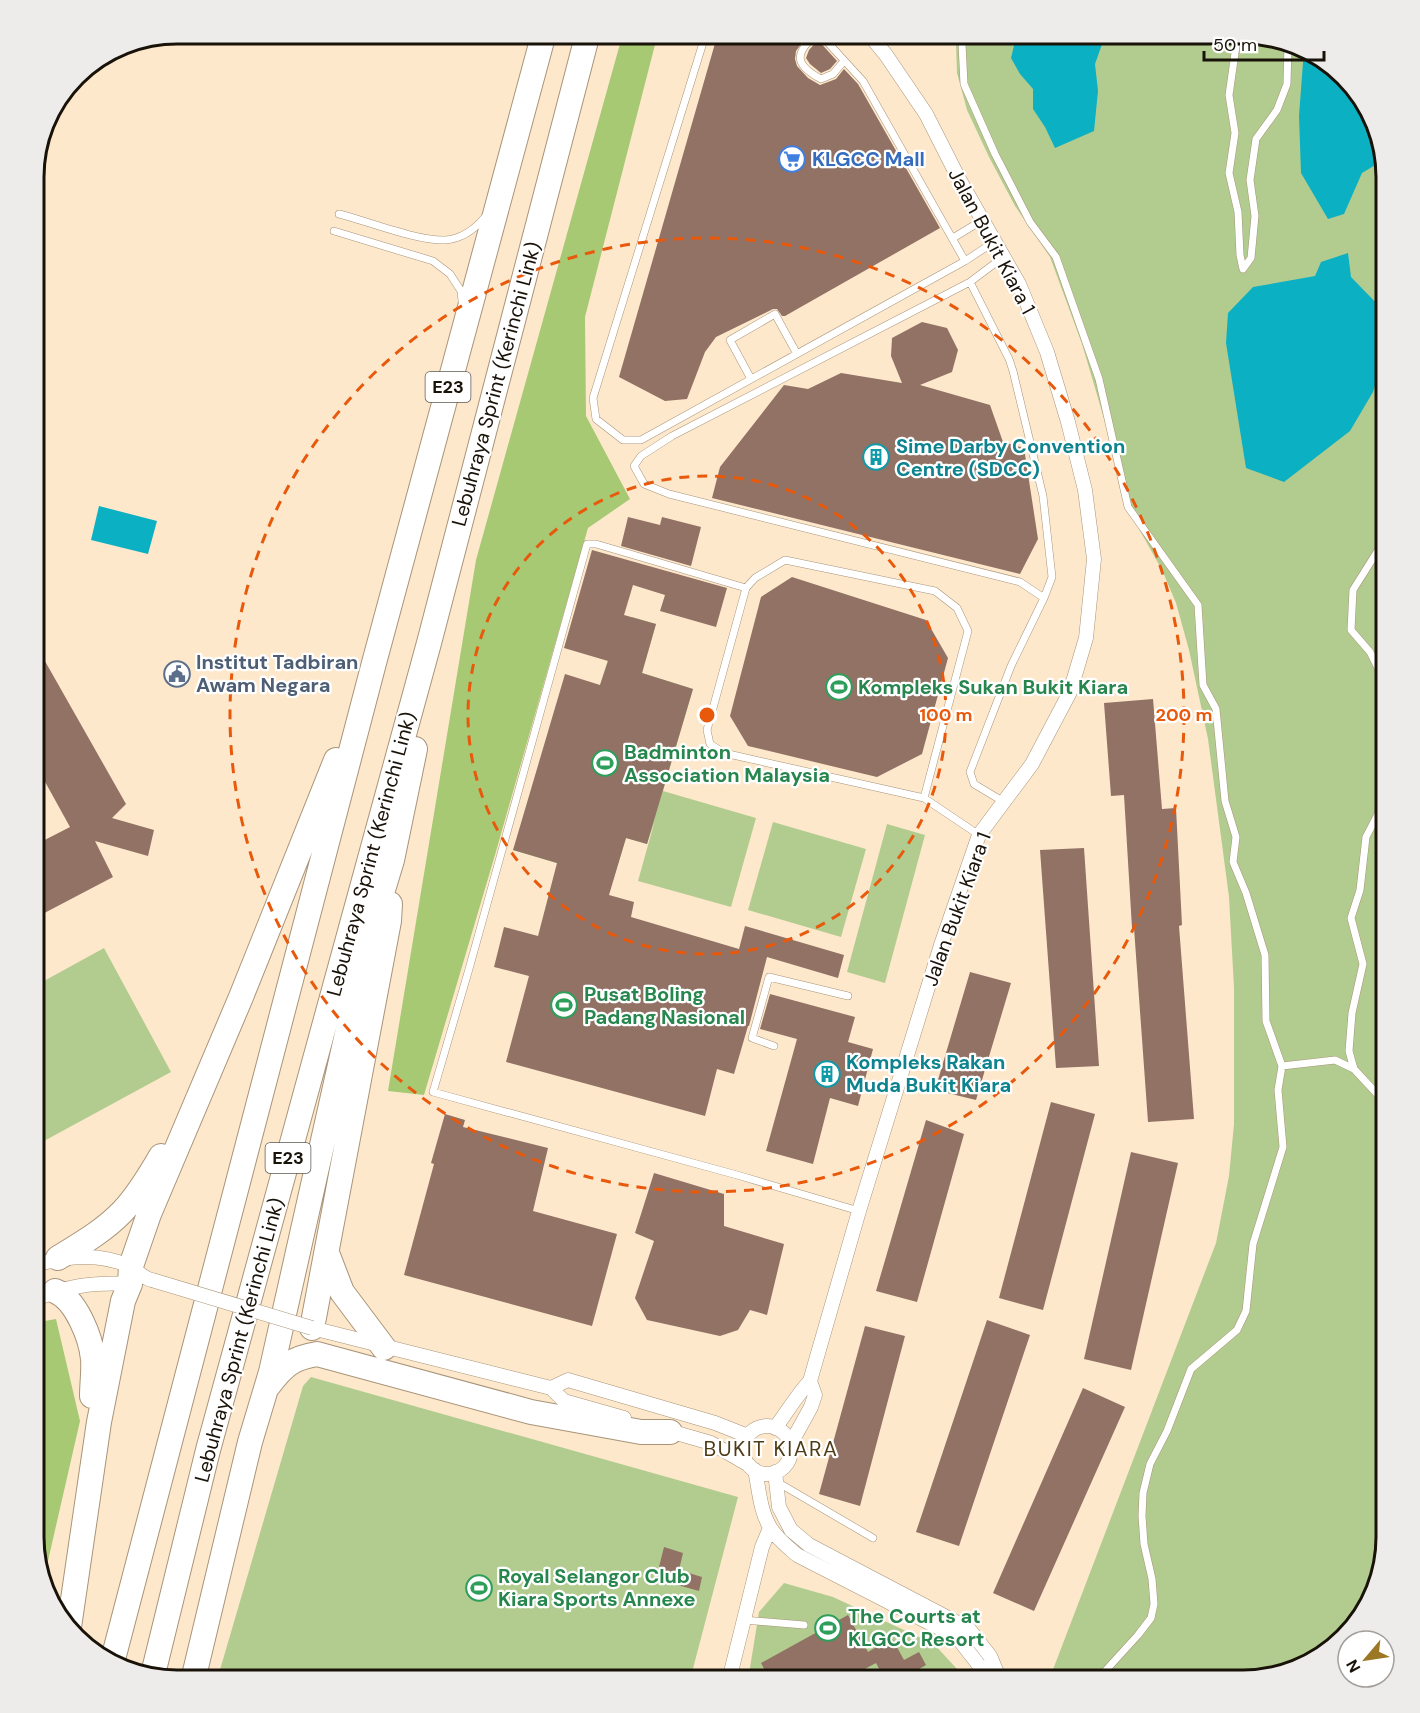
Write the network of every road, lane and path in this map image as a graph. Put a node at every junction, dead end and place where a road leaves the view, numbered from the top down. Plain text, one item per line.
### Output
1 (541, 44) edge
2 (585, 44) edge
3 (703, 44) edge
4 (806, 44) edge
5 (828, 44) edge
6 (877, 44) edge
7 (962, 44) edge
8 (1236, 44) edge
9 (1288, 52) edge
10 (844, 61) junction
11 (498, 200) junction
12 (339, 214) dead end
13 (981, 220) junction
14 (334, 231) dead end
15 (953, 238) junction
16 (994, 242) junction
17 (1002, 258) junction
18 (965, 261) junction
19 (970, 282) junction
20 (465, 324) junction
21 (796, 354) junction
22 (751, 379) junction
23 (1376, 553) edge
24 (746, 588) junction
25 (1044, 598) junction
26 (429, 643) junction
27 (374, 663) junction
28 (1376, 664) edge
29 (924, 798) junction
30 (1004, 802) junction
31 (1376, 818) edge
32 (979, 835) junction
33 (392, 860) junction
34 (848, 996) dead end
35 (774, 1046) dead end
36 (1282, 1066) junction
37 (1354, 1069) junction
38 (1376, 1093) edge
39 (183, 1133) junction
40 (859, 1211) junction
41 (327, 1253) junction
42 (58, 1258) junction
43 (44, 1262) edge
44 (139, 1277) junction
45 (44, 1296) edge
46 (312, 1328) junction
47 (384, 1348) junction
48 (810, 1381) junction
49 (551, 1388) junction
50 (266, 1389) junction
51 (99, 1422) junction
52 (776, 1428) junction
53 (670, 1432) junction
54 (748, 1436) junction
55 (790, 1445) junction
56 (752, 1468) junction
57 (776, 1477) junction
58 (770, 1528) junction
59 (873, 1538) dead end
60 (71, 1616) edge
61 (744, 1620) junction
62 (804, 1625) dead end
63 (114, 1654) edge
64 (155, 1667) edge
65 (195, 1670) edge
66 (732, 1670) edge
67 (983, 1670) edge
68 (996, 1670) edge
69 (1106, 1670) edge

1 - 11 highway, Lebuhraya Sprint (Kerinchi Link) / E23
2 - 26 highway, Lebuhraya Sprint (Kerinchi Link) / E23
3 - 22 lane
4 - 10 lane
5 - 10 lane
6 - 13 street, Jalan Bukit Kiara 1
7 - 36 lane
8 - 9 lane
10 - 15 lane
11 - 12 lane
11 - 20 highway, Lebuhraya Sprint (Kerinchi Link) / E23
13 - 15 lane
13 - 16 street, Jalan Bukit Kiara 1
14 - 20 lane
15 - 18 lane
16 - 17 street, Jalan Bukit Kiara 1
16 - 18 lane
17 - 19 lane
17 - 30 street, Jalan Bukit Kiara 1
18 - 21 lane
19 - 25 lane
19 - 25 lane
20 - 27 highway, Lebuhraya Sprint (Kerinchi Link) / E23
21 - 22 lane
21 - 22 lane
23 - 28 lane
24 - 29 lane
24 - 29 lane
24 - 40 lane
25 - 30 lane
26 - 33 highway
26 - 64 highway, Lebuhraya Sprint (Kerinchi Link) / E23
27 - 39 highway
27 - 63 highway, Lebuhraya Sprint (Kerinchi Link) / E23
29 - 32 lane
30 - 32 street, Jalan Bukit Kiara 1
31 - 37 lane
32 - 40 street, Jalan Bukit Kiara 1
33 - 41 highway
33 - 50 highway
34 - 35 lane
36 - 37 lane
36 - 69 lane
37 - 38 lane
39 - 42 highway
39 - 44 highway
40 - 48 street, Jalan Bukit Kiara 1
41 - 46 highway
41 - 47 highway
42 - 43 street
42 - 44 street
44 - 45 street
44 - 46 street, bridge
44 - 51 highway
45 - 51 highway
46 - 47 street
47 - 49 street
48 - 52 street, Jalan Bukit Kiara 1
48 - 55 street, Jalan Bukit Kiara 1
49 - 53 street
49 - 54 street
50 - 53 highway
50 - 65 highway
51 - 60 highway
52 - 54 street
52 - 55 street
53 - 56 street
54 - 56 street
55 - 57 street
56 - 57 street
56 - 58 street
57 - 59 lane
57 - 68 street
58 - 61 street
58 - 67 street
61 - 62 lane
61 - 66 street

